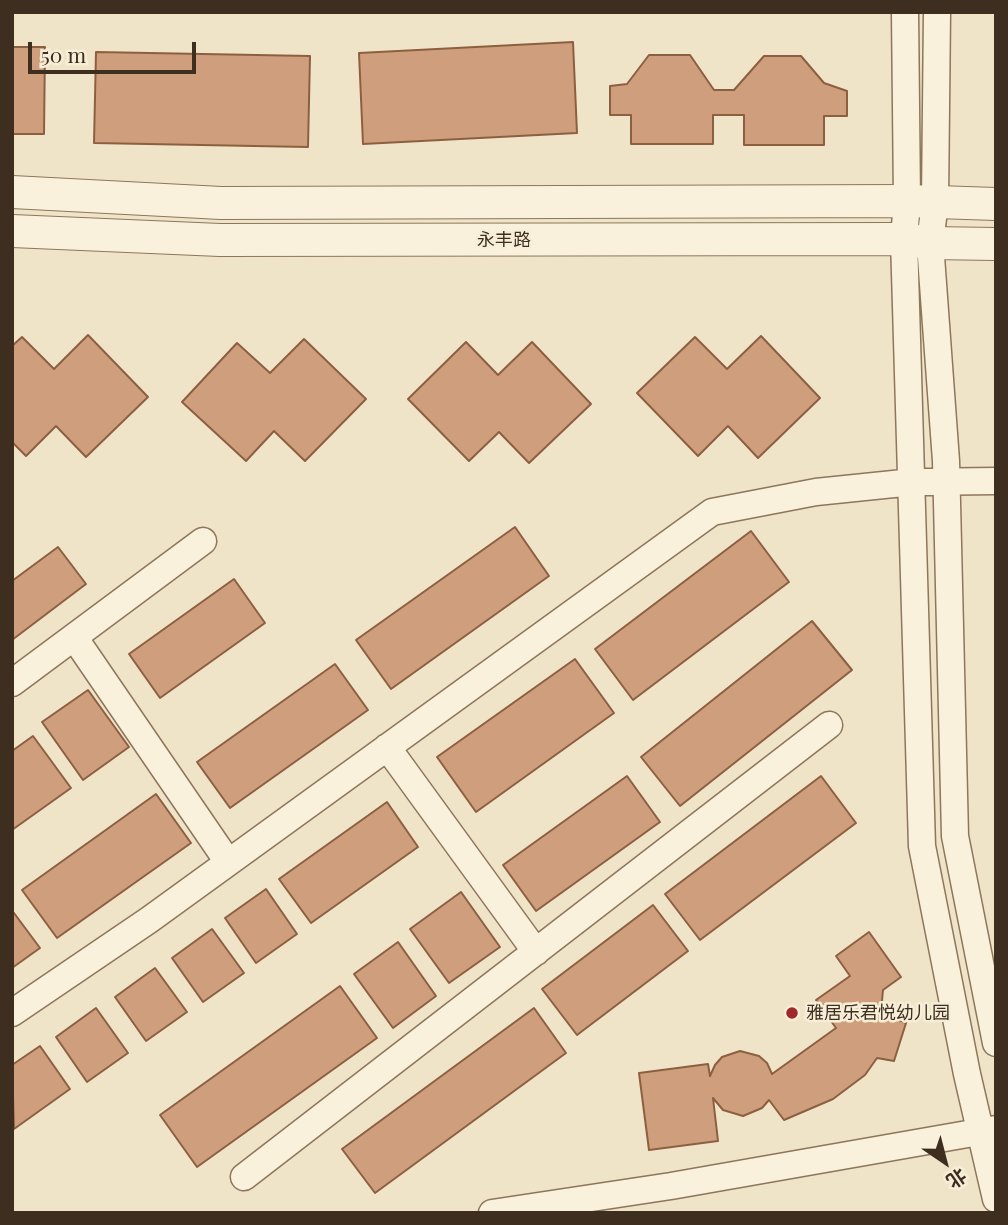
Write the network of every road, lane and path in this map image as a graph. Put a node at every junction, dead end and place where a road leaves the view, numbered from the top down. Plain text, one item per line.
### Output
1 (905, 12) edge
2 (937, 12) edge
3 (12, 192) edge
4 (921, 202) junction
5 (996, 204) edge
6 (12, 230) edge
7 (917, 241) junction
8 (996, 244) edge
9 (946, 481) junction
10 (996, 481) edge
11 (913, 482) junction
12 (203, 541) dead end
13 (74, 637) junction
14 (12, 683) edge
15 (829, 725) dead end
16 (387, 747) junction
17 (228, 862) junction
18 (536, 952) junction
19 (12, 1013) edge
20 (996, 1043) edge
21 (988, 1130) edge
22 (244, 1177) dead end
23 (996, 1199) edge
24 (492, 1213) edge

1 - 4 street
2 - 4 street
3 - 4 street
4 - 5 street
4 - 7 street
6 - 7 street, 永丰路
7 - 8 street, 永丰路
7 - 9 street
7 - 11 street
9 - 10 street
9 - 11 street
9 - 20 street
11 - 16 street
11 - 21 street
12 - 13 street
13 - 14 street
13 - 17 street
15 - 18 street
16 - 17 street
16 - 18 street
17 - 19 street
18 - 22 street
21 - 23 street
21 - 24 street

